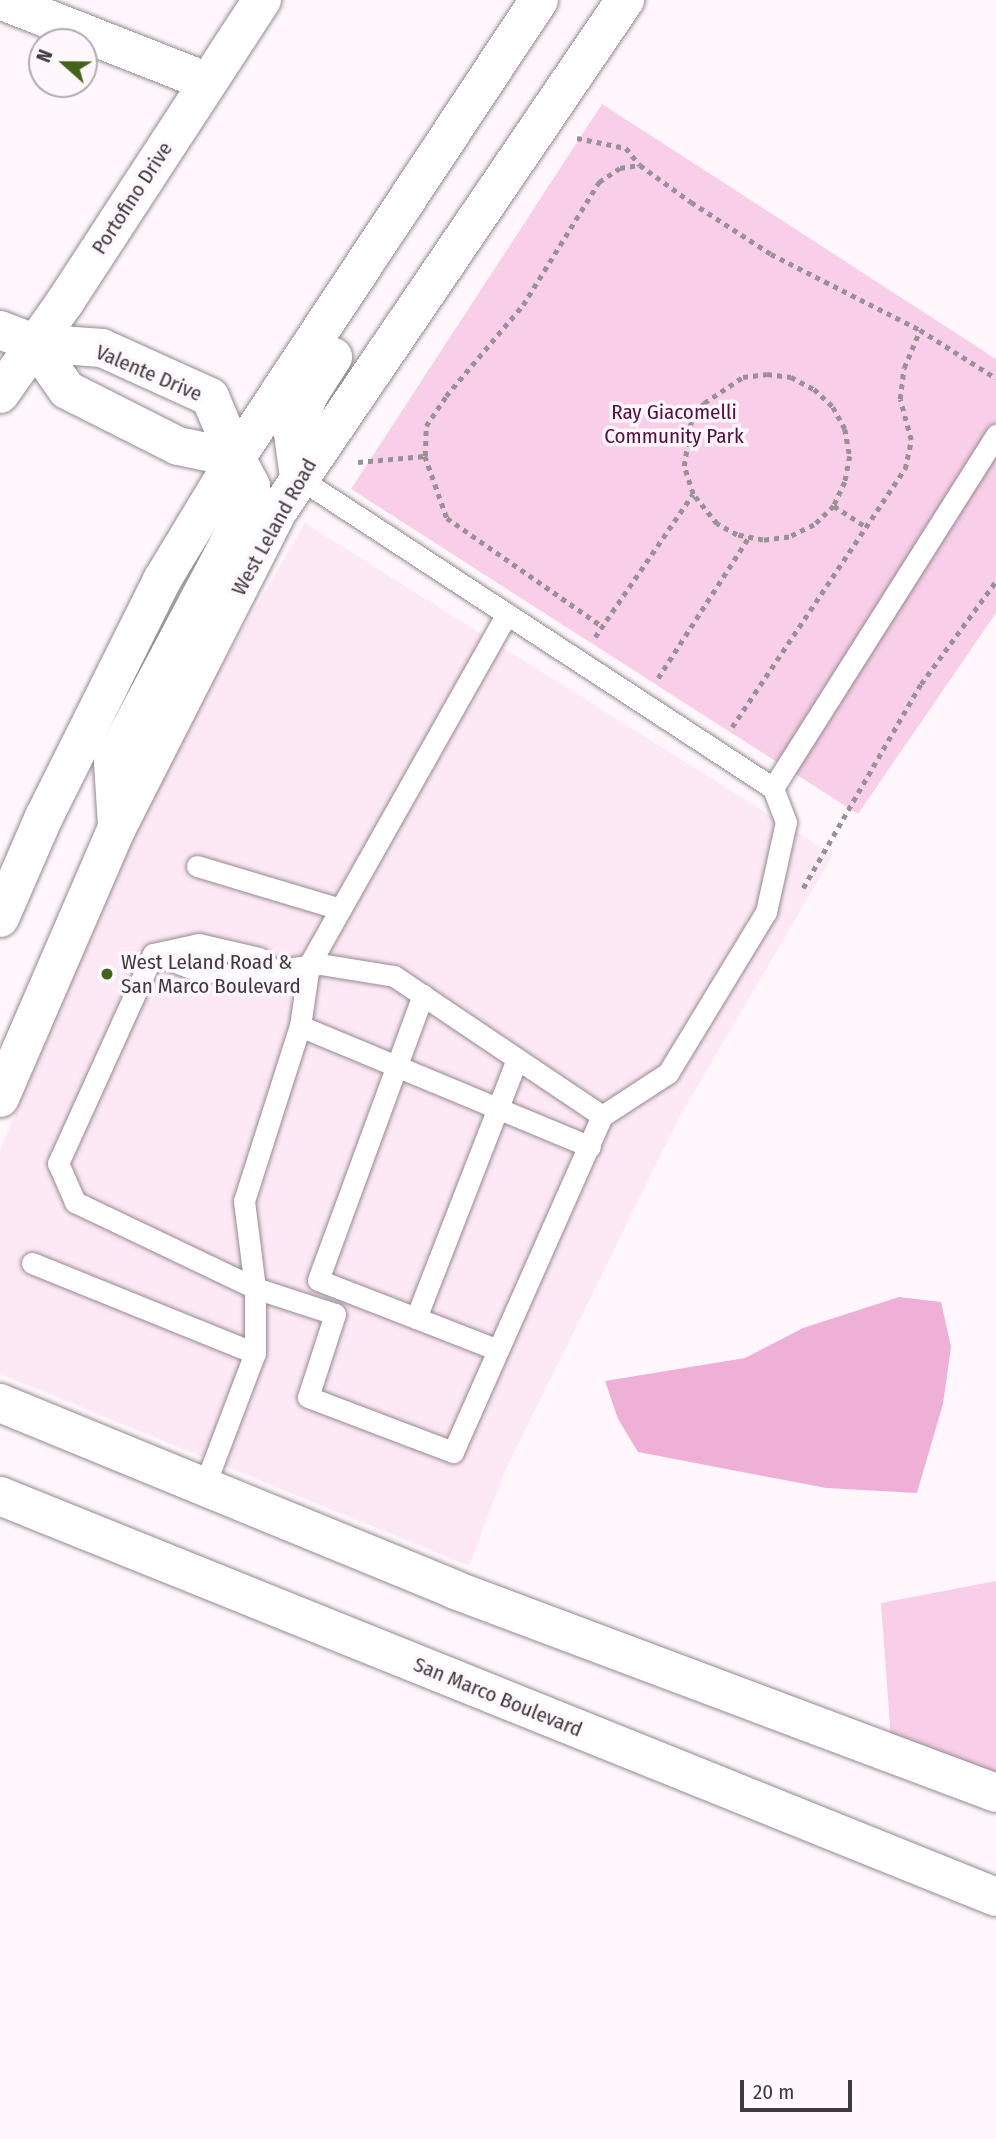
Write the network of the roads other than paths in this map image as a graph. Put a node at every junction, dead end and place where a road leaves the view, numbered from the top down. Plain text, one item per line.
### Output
1 (0, 0) edge
2 (262, 0) edge
3 (539, 0) edge
4 (625, 0) edge
5 (206, 81) junction
6 (443, 147) junction
7 (17, 336) edge
8 (0, 394) edge
9 (996, 435) edge
10 (236, 458) junction
11 (299, 478) junction
12 (507, 614) junction
13 (773, 788) junction
14 (44, 817) junction
15 (117, 828) junction
16 (197, 866) dead end
17 (0, 887) edge
18 (340, 909) junction
19 (0, 918) edge
20 (309, 965) junction
21 (423, 995) junction
22 (300, 1026) junction
23 (517, 1059) junction
24 (396, 1063) junction
25 (0, 1098) edge
26 (498, 1106) junction
27 (602, 1116) junction
28 (590, 1147) junction
29 (32, 1263) dead end
30 (255, 1288) junction
31 (344, 1290) junction
32 (335, 1314) junction
33 (416, 1318) junction
34 (499, 1350) junction
35 (255, 1353) junction
36 (0, 1403) edge
37 (204, 1487) junction
38 (0, 1496) edge
39 (996, 1793) edge
40 (996, 1897) edge

1 - 5 street
2 - 5 street, Portofino Drive
3 - 6 street
4 - 11 street, West Leland Road
5 - 7 street, Portofino Drive
6 - 10 street
6 - 11 street
7 - 8 street, Portofino Drive
7 - 10 street
7 - 10 street, Valente Drive
9 - 13 lane
10 - 14 street
10 - 15 street, Valente Drive
11 - 12 lane
11 - 15 street, West Leland Road
12 - 13 lane
12 - 18 lane
13 - 27 lane
14 - 17 street
14 - 19 street
15 - 25 street, West Leland Road
16 - 18 lane
18 - 20 lane
20 - 21 lane
20 - 22 lane
20 - 30 lane
21 - 23 lane
21 - 24 lane
22 - 24 lane
22 - 30 lane
23 - 26 lane
23 - 27 lane
24 - 26 lane
24 - 31 lane
26 - 28 lane
26 - 33 lane
27 - 28 lane
28 - 34 lane
29 - 35 lane
30 - 32 lane
30 - 35 lane
31 - 32 lane
31 - 33 lane
32 - 34 lane
33 - 34 lane
35 - 37 lane
36 - 37 street
37 - 39 street
38 - 40 street, San Marco Boulevard

